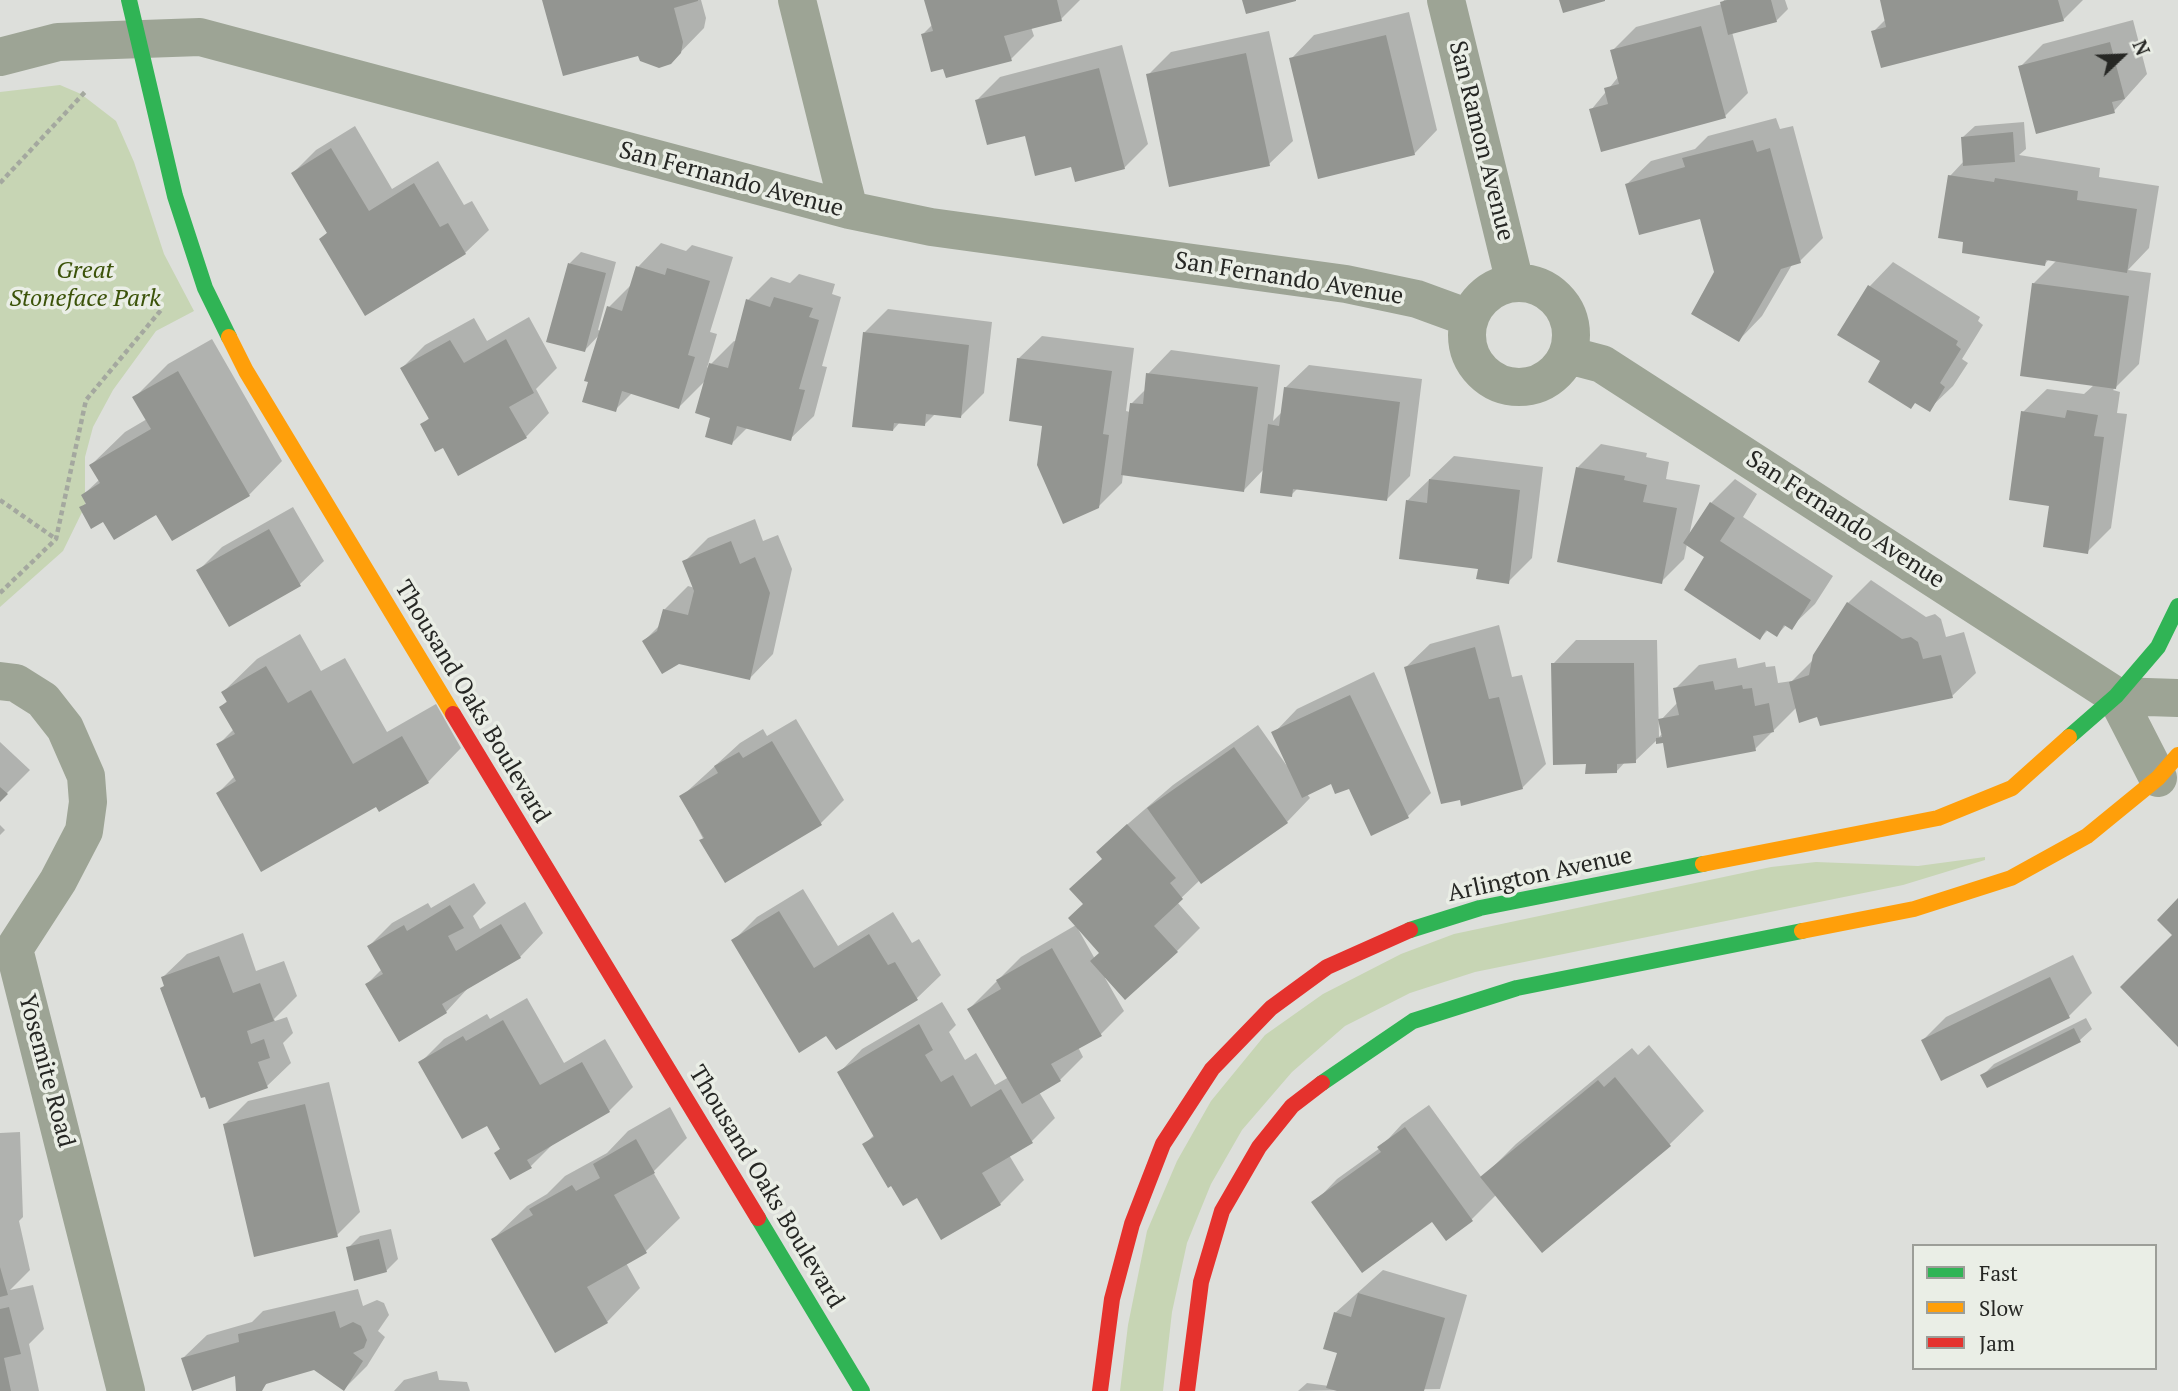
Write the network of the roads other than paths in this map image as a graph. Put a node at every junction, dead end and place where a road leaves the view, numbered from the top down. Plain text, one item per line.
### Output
1 (128, 0) edge
2 (797, 0) edge
3 (1446, 0) edge
4 (138, 40) junction
5 (0, 57) edge
6 (849, 211) junction
7 (1515, 283) junction
8 (1469, 318) junction
9 (1567, 355) junction
10 (2178, 606) edge
11 (0, 681) edge
12 (2116, 696) junction
13 (2178, 698) edge
14 (2168, 766) edge
15 (7, 957) edge
16 (127, 1391) edge
17 (862, 1391) edge
18 (1100, 1391) edge
19 (1186, 1391) edge

1 - 4 main road, Thousand Oaks Boulevard
2 - 6 street
3 - 7 street, San Ramon Avenue
4 - 5 street, San Fernando Avenue
4 - 6 street, San Fernando Avenue
4 - 17 main road, Thousand Oaks Boulevard
6 - 8 street, San Fernando Avenue
7 - 8 street
7 - 9 street
8 - 9 street
9 - 12 street, San Fernando Avenue
10 - 12 main road, Arlington Avenue
11 - 15 street, Yosemite Road
12 - 13 street
12 - 14 street
12 - 18 main road, Arlington Avenue
14 - 19 main road
15 - 16 street, Yosemite Road

